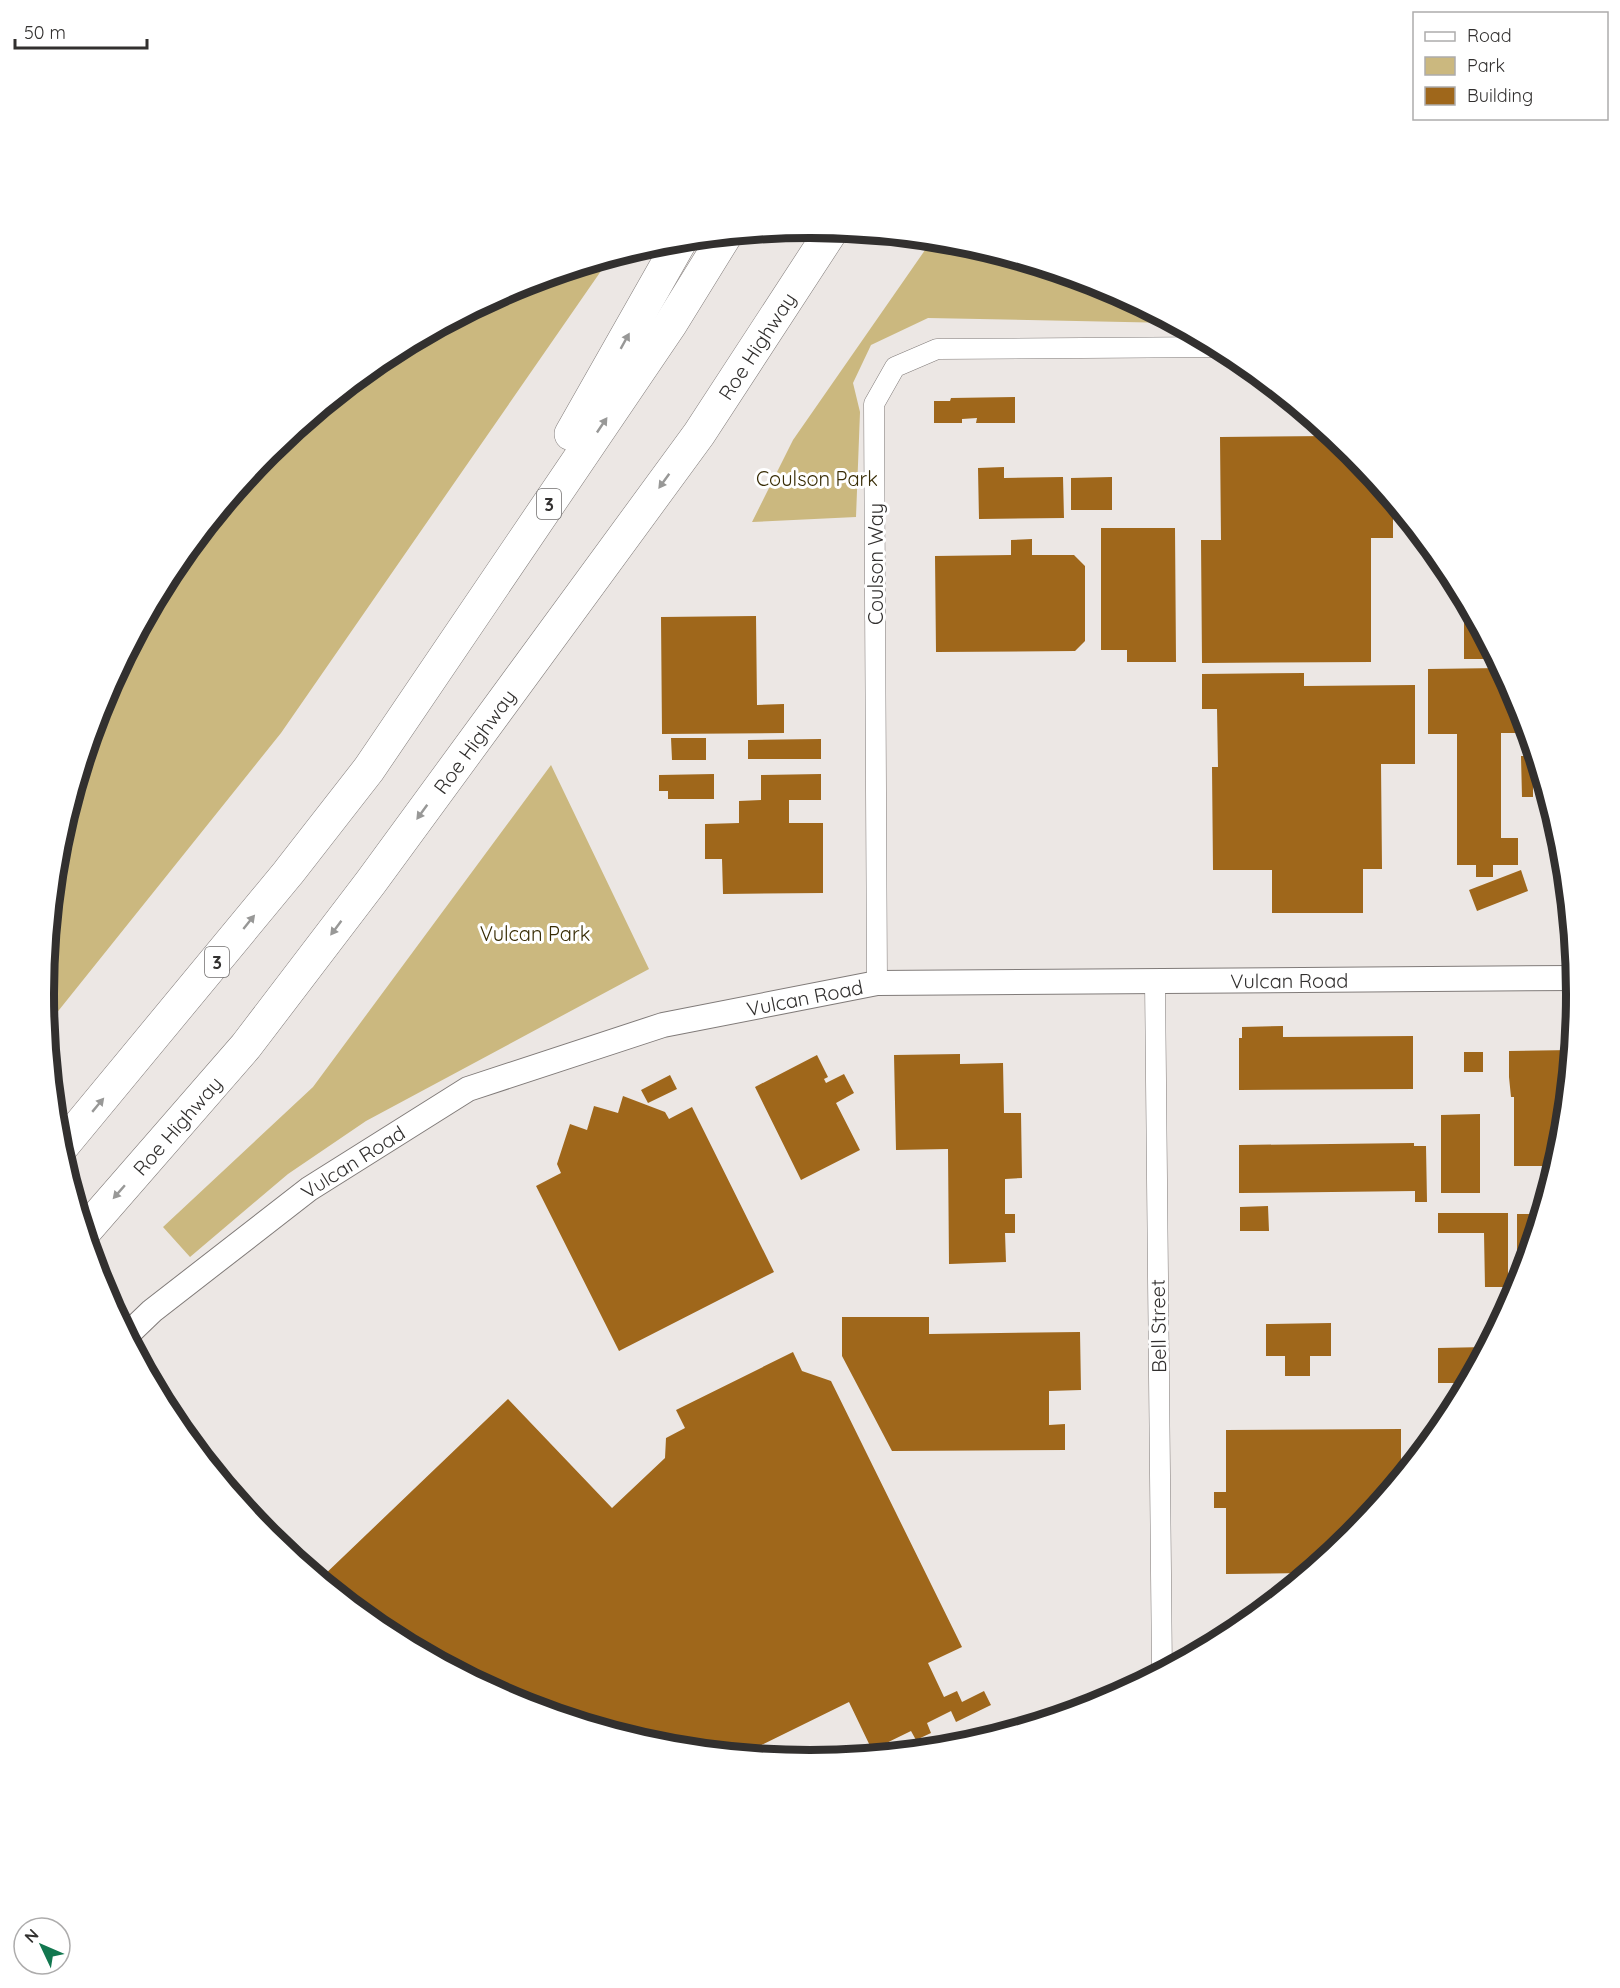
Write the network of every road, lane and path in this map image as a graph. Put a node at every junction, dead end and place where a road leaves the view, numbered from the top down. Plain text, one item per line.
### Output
1 (826, 239) edge
2 (851, 240) edge
3 (720, 243) edge
4 (675, 251) edge
5 (1201, 347) edge
6 (699, 434) junction
7 (369, 769) junction
8 (1565, 978) edge
9 (1155, 982) junction
10 (877, 983) junction
11 (69, 1139) edge
12 (90, 1225) edge
13 (133, 1330) edge
14 (1162, 1663) edge

1 - 6 highway, Roe Highway
2 - 6 highway
7 -> 3 highway, 3
7 -> 4 highway
5 - 10 street, Coulson Way
6 -> 12 highway, Roe Highway
11 -> 7 highway, 3
8 - 9 street, Vulcan Road
9 - 10 street, Vulcan Road
9 - 14 street, Bell Street
10 - 13 street, Vulcan Road

